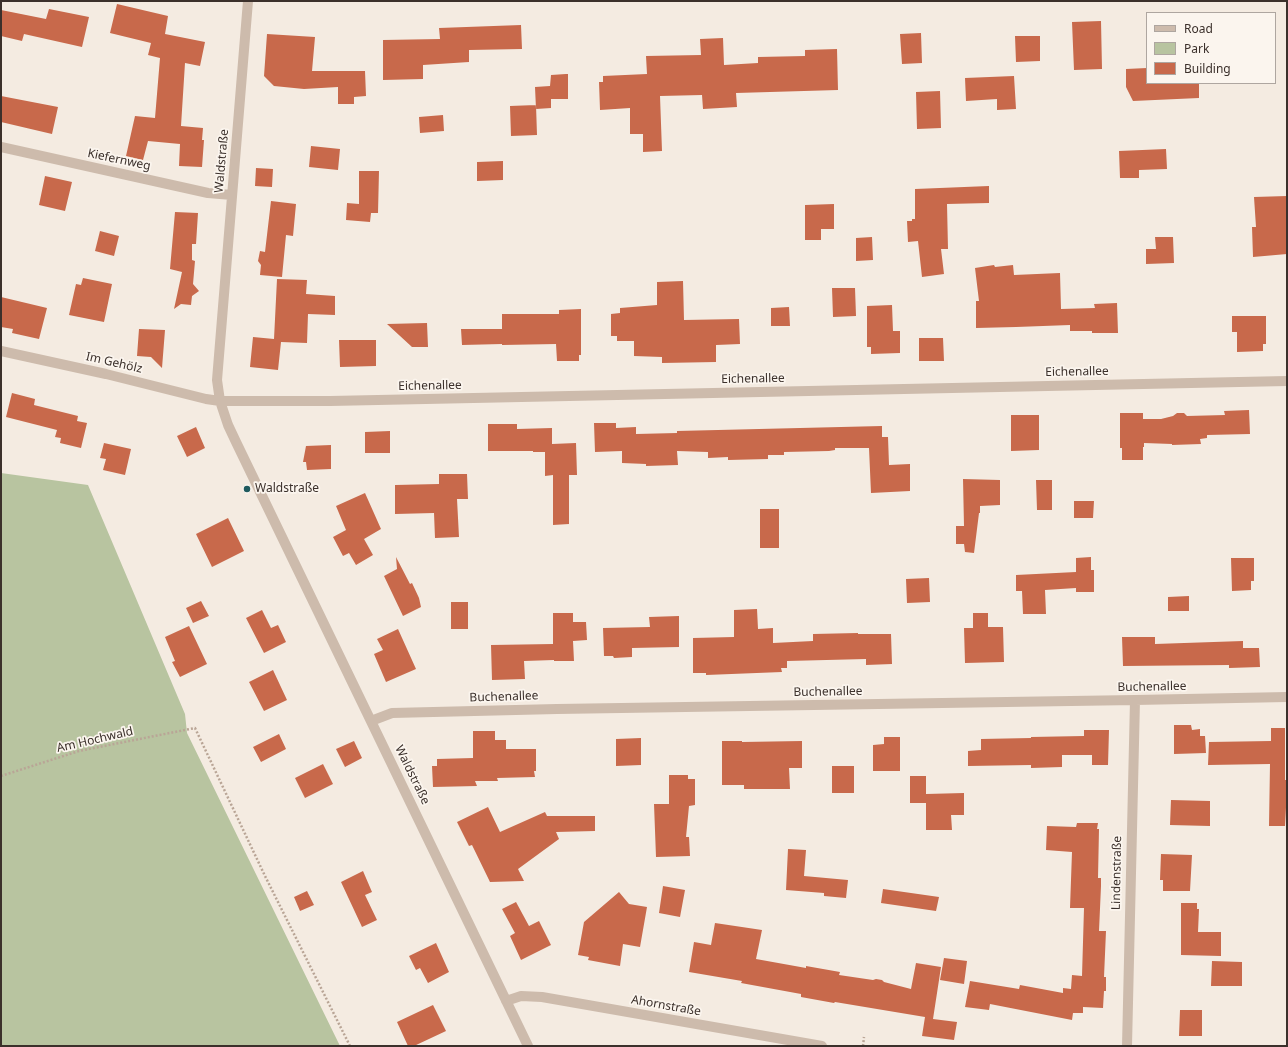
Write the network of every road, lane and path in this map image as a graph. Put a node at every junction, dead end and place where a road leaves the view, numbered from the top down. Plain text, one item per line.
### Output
1 (248, 1) edge
2 (1, 147) edge
3 (232, 195) junction
4 (1, 351) edge
5 (1287, 381) edge
6 (220, 401) junction
7 (1287, 697) edge
8 (1135, 700) junction
9 (371, 721) junction
10 (1, 776) edge
11 (506, 1001) junction
12 (864, 1037) dead end
13 (350, 1046) edge
14 (528, 1046) edge
15 (822, 1046) edge
16 (863, 1046) edge
17 (1126, 1046) edge

1 - 3 street, Waldstraße
2 - 3 street, Kiefernweg
3 - 6 street, Waldstraße
4 - 6 street, Im Gehölz
5 - 6 street, Eichenallee
6 - 9 street, Waldstraße
7 - 8 street, Buchenallee
8 - 9 street, Buchenallee
8 - 17 street, Lindenstraße
9 - 11 street, Waldstraße
10 - 13 path, Am Hochwald
11 - 14 street, Waldstraße
11 - 15 street, Ahornstraße
12 - 16 path

